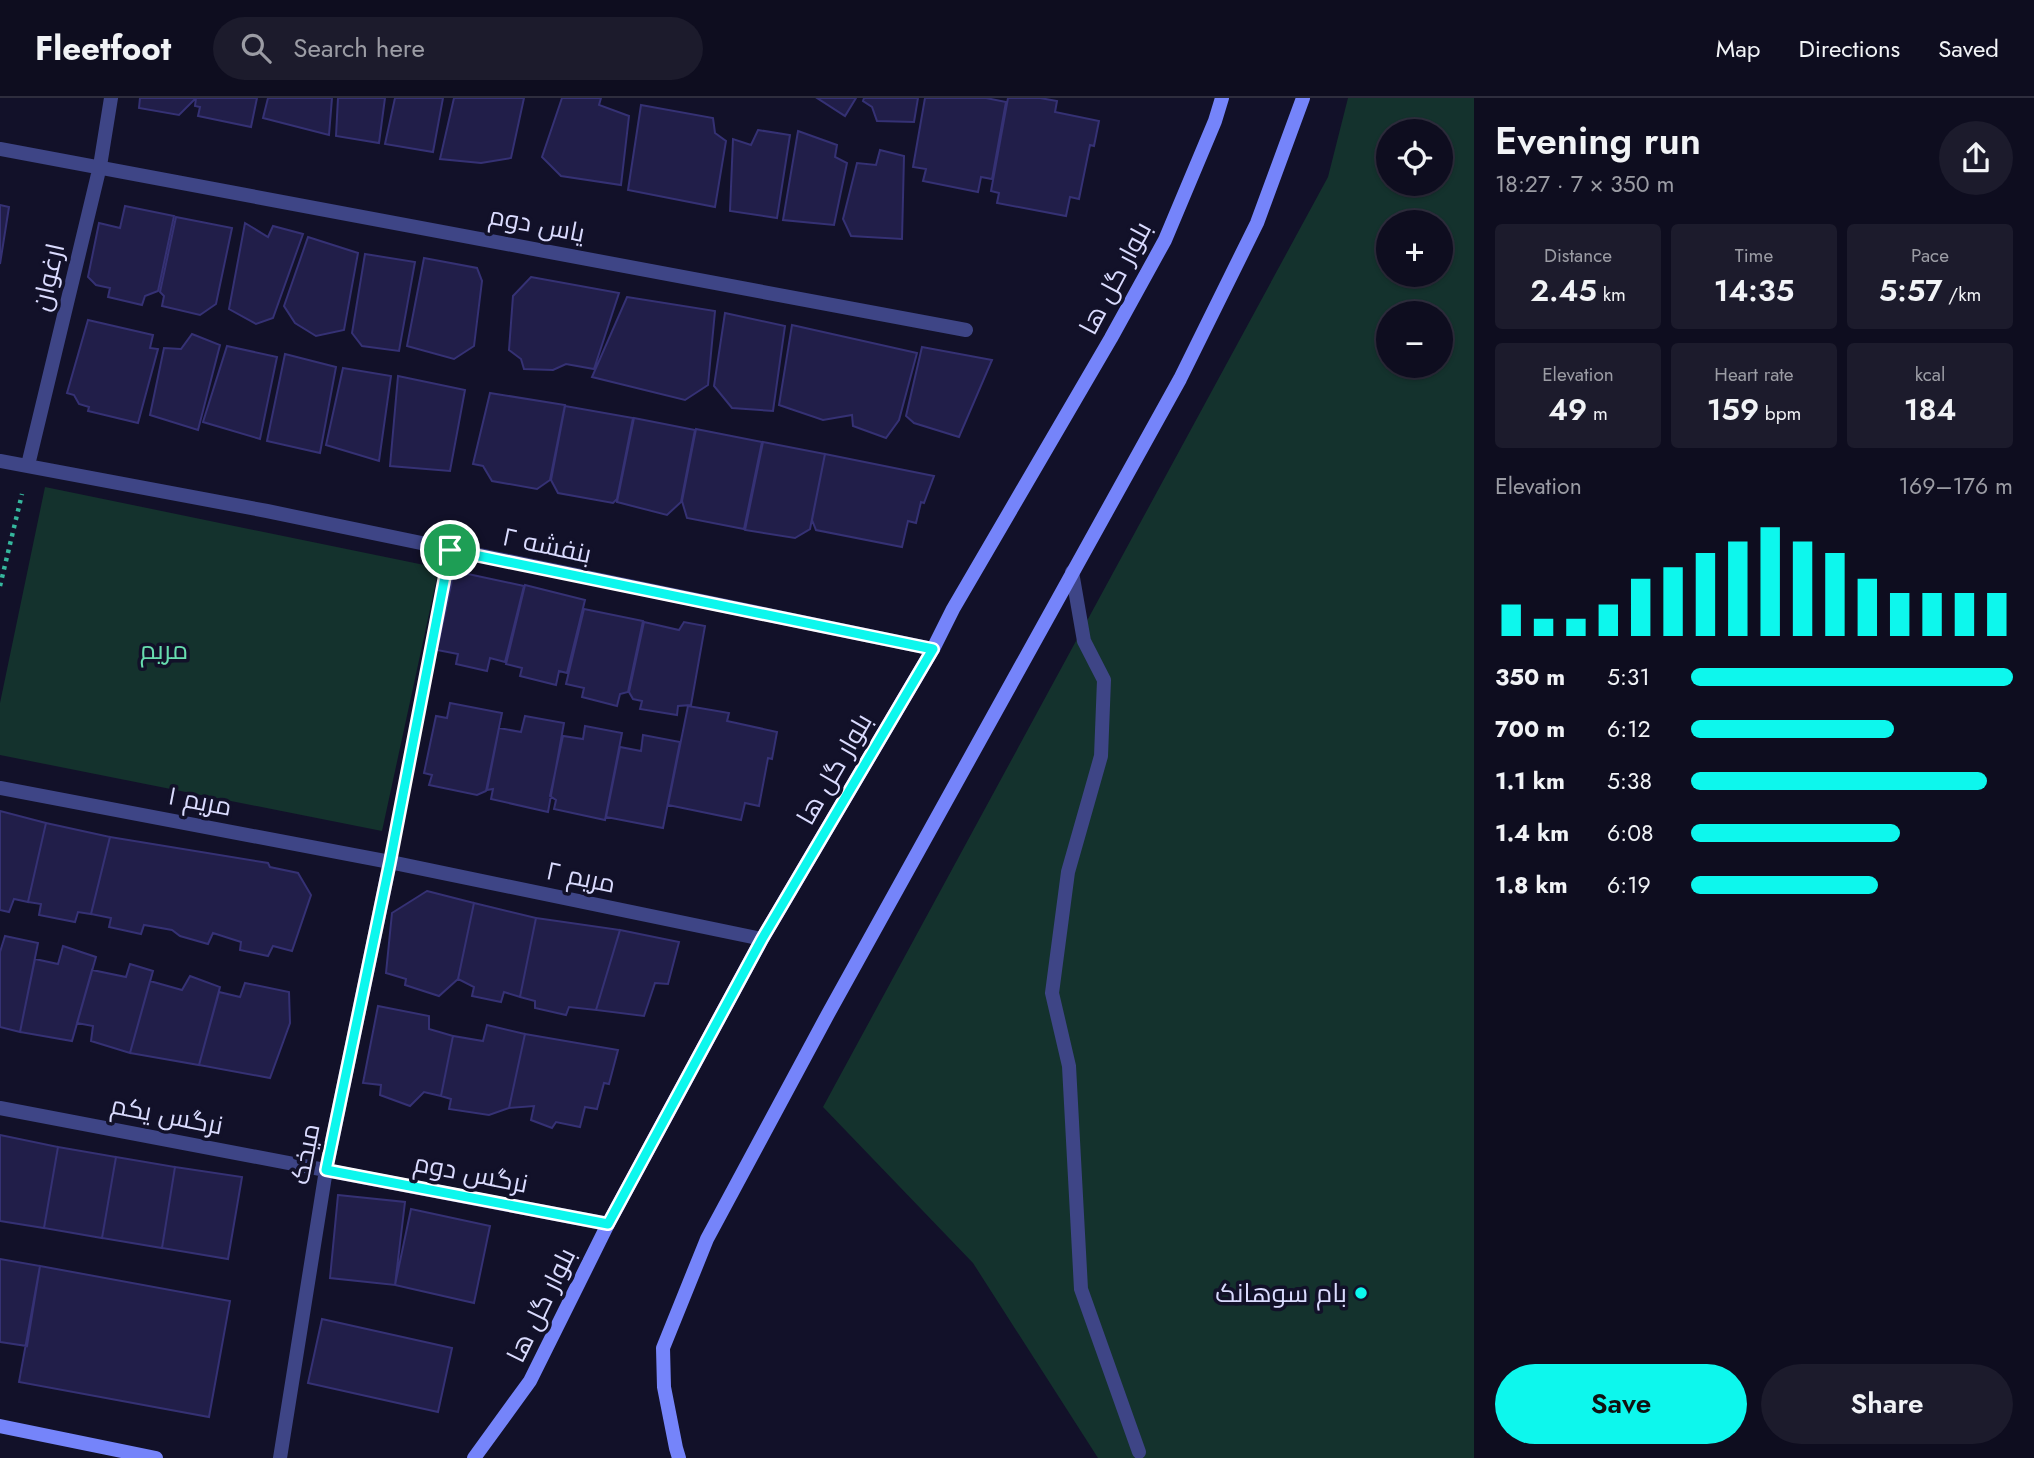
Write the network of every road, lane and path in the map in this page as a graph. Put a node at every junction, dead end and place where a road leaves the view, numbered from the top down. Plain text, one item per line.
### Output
1 (111, 98) edge
2 (1222, 98) edge
3 (1303, 98) edge
4 (0, 149) edge
5 (100, 166) junction
6 (966, 330) dead end
7 (0, 461) edge
8 (28, 466) junction
9 (450, 550) junction
10 (1072, 572) junction
11 (0, 586) edge
12 (933, 649) junction
13 (0, 788) edge
14 (390, 862) junction
15 (762, 939) junction
16 (0, 1108) edge
17 (326, 1170) junction
18 (608, 1224) junction
19 (0, 1426) edge
20 (1139, 1452) dead end
21 (156, 1458) edge
22 (280, 1458) edge
23 (474, 1458) edge
24 (680, 1458) edge

1 - 5 street, ارغوان
2 - 12 main road, بلوار گل ها
3 - 10 main road
4 - 5 street, یاس دوم
5 - 6 street, یاس دوم
5 - 8 street, ارغوان
7 - 8 street, بنفشه ۲
8 - 9 street, بنفشه ۲
8 - 11 path
9 - 12 street, بنفشه ۲
9 - 14 path
10 - 20 street
10 - 24 main road
12 - 15 main road, بلوار گل ها
13 - 14 street, مریم ۱
14 - 15 street, مریم ۲
14 - 17 street, میخک
15 - 18 main road, بلوار گل ها
16 - 17 street, نرگس یکم
17 - 18 street, نرگس دوم
17 - 22 street, میخک
18 - 23 main road, بلوار گل ها
19 - 21 main road

